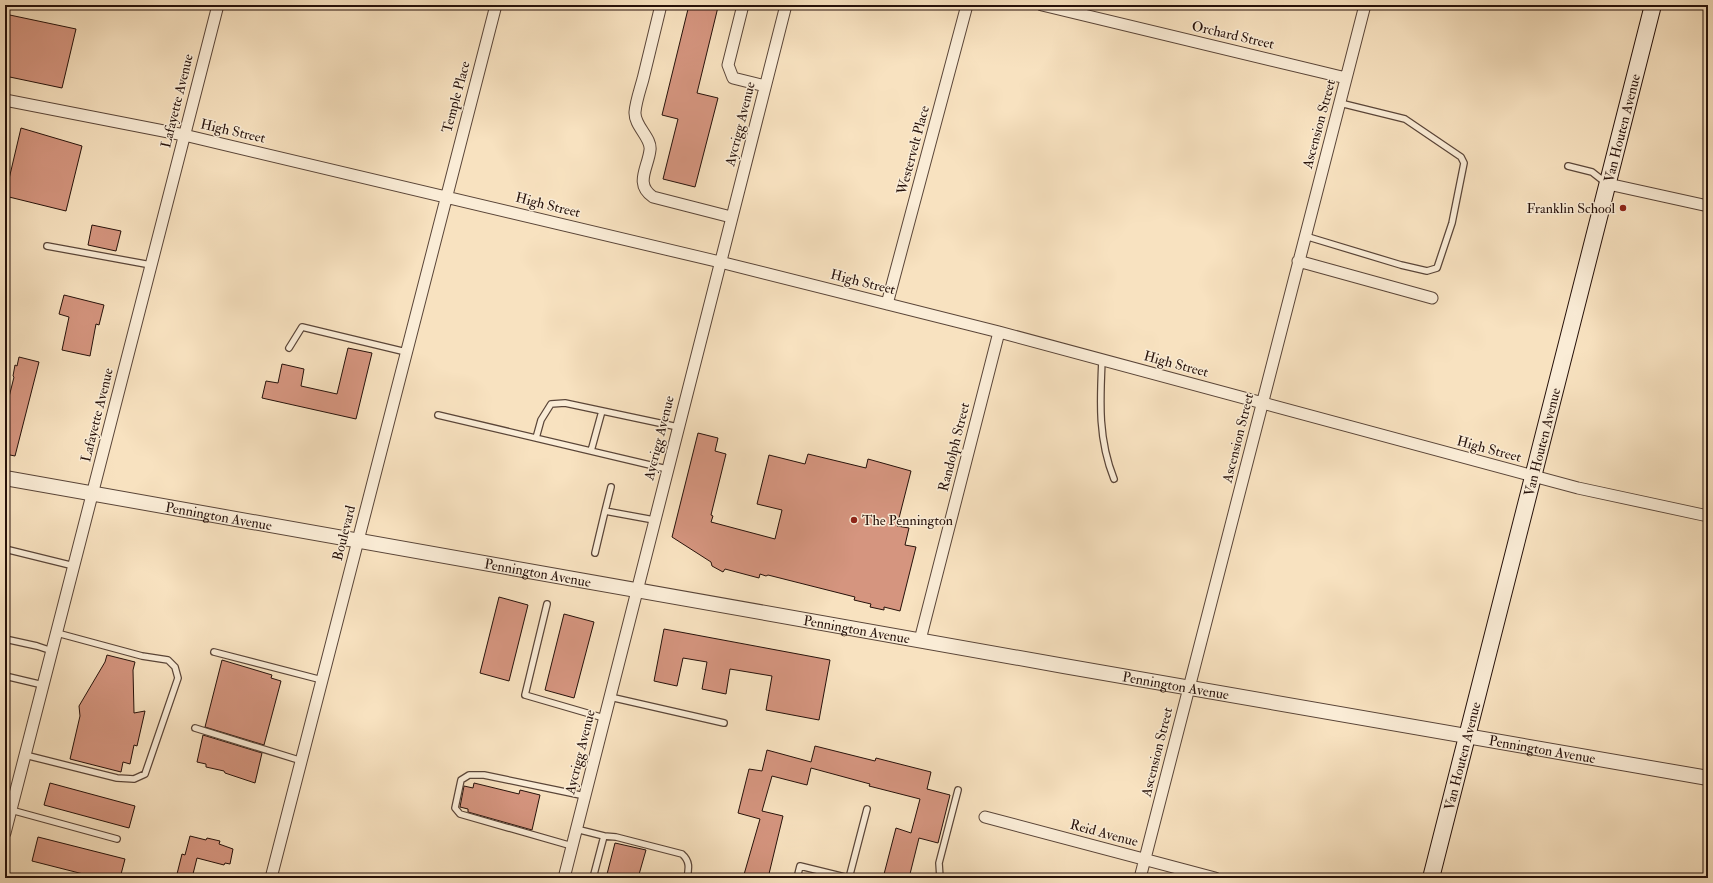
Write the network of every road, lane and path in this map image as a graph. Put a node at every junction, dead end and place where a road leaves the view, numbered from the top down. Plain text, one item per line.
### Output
1 (218, 5) edge
2 (496, 5) edge
3 (661, 5) edge
4 (743, 5) edge
5 (786, 5) edge
6 (967, 5) edge
7 (1042, 5) edge
8 (1365, 5) edge
9 (1653, 5) edge
10 (1346, 78) junction
11 (765, 86) junction
12 (5, 100) edge
13 (1340, 103) junction
14 (184, 135) junction
15 (1568, 166) dead end
16 (1608, 184) junction
17 (446, 196) junction
18 (1708, 206) edge
19 (731, 217) junction
20 (1305, 236) junction
21 (47, 246) dead end
22 (720, 262) junction
23 (1298, 262) junction
24 (151, 265) junction
25 (1432, 298) dead end
26 (887, 304) junction
27 (999, 332) junction
28 (289, 348) dead end
29 (406, 352) junction
30 (1102, 360) junction
31 (1263, 403) junction
32 (602, 411) junction
33 (438, 415) dead end
34 (678, 427) junction
35 (536, 438) junction
36 (591, 451) junction
37 (667, 469) junction
38 (1533, 476) junction
39 (5, 478) edge
40 (1114, 479) dead end
41 (611, 487) dead end
42 (92, 494) junction
43 (606, 511) junction
44 (1708, 516) edge
45 (654, 520) junction
46 (358, 541) junction
47 (5, 549) edge
48 (595, 553) dead end
49 (74, 566) junction
50 (636, 590) junction
51 (547, 604) dead end
52 (57, 633) junction
53 (5, 639) edge
54 (920, 640) junction
55 (52, 651) junction
56 (214, 652) dead end
57 (5, 676) edge
58 (322, 680) junction
59 (43, 685) junction
60 (1189, 687) junction
61 (609, 696) junction
62 (604, 718) junction
63 (724, 723) dead end
64 (195, 728) dead end
65 (1467, 736) junction
66 (25, 755) junction
67 (302, 761) junction
68 (1708, 778) edge
69 (958, 790) dead end
70 (585, 796) junction
71 (867, 809) dead end
72 (11, 810) junction
73 (985, 817) dead end
74 (576, 829) junction
75 (5, 833) edge
76 (604, 836) junction
77 (117, 839) dead end
78 (572, 846) junction
79 (1145, 860) junction
80 (271, 878) edge
81 (564, 878) edge
82 (593, 878) edge
83 (687, 878) edge
84 (797, 878) edge
85 (849, 878) edge
86 (940, 878) edge
87 (1140, 878) edge
88 (1215, 878) edge
89 (1431, 878) edge

1 - 14 street, Lafayette Avenue
2 - 17 street, Temple Place
3 - 19 street
4 - 11 street
5 - 11 street, Aycrigg Avenue
6 - 26 street, Westervelt Place
7 - 10 street, Orchard Street
8 - 10 street, Ascension Street
9 - 16 main road, Van Houten Avenue
10 - 13 street, Ascension Street
11 - 19 street, Aycrigg Avenue
12 - 14 street, High Street
13 - 20 street, Ascension Street
13 - 20 lane
14 - 17 street, High Street
14 - 24 street, Lafayette Avenue
15 - 16 lane
16 - 18 street
16 - 38 main road, Van Houten Avenue
17 - 22 street, High Street
17 - 29 street, Boulevard
19 - 22 street, Aycrigg Avenue
20 - 23 street, Ascension Street
21 - 24 lane
22 - 26 street, High Street
22 - 34 street, Aycrigg Avenue
23 - 25 street
23 - 31 street, Ascension Street
24 - 42 street, Lafayette Avenue
26 - 27 street, High Street
27 - 30 street, High Street
27 - 54 street, Randolph Street
28 - 29 lane
29 - 46 street, Boulevard
30 - 31 street, High Street
30 - 40 lane
31 - 38 street, High Street
31 - 60 street, Ascension Street
32 - 34 lane
32 - 35 lane
32 - 36 lane
33 - 35 lane
34 - 37 street, Aycrigg Avenue
35 - 36 lane
36 - 37 lane
37 - 45 street, Aycrigg Avenue
38 - 44 street, High Street
38 - 65 main road, Van Houten Avenue
39 - 42 street, Pennington Avenue
41 - 43 lane
42 - 46 street, Pennington Avenue
42 - 49 street, Lafayette Avenue
43 - 45 lane
43 - 48 lane
45 - 50 street, Aycrigg Avenue
46 - 50 street, Pennington Avenue
46 - 58 street, Boulevard
47 - 49 lane
49 - 52 street, Lafayette Avenue
50 - 54 street, Pennington Avenue
50 - 61 street, Aycrigg Avenue
51 - 62 lane
52 - 55 street, Lafayette Avenue
52 - 66 lane
53 - 55 lane
54 - 60 street, Pennington Avenue
55 - 59 street, Lafayette Avenue
56 - 58 lane
57 - 59 lane
58 - 67 street, Boulevard
59 - 66 street, Lafayette Avenue
60 - 65 street, Pennington Avenue
60 - 79 street, Ascension Street
61 - 62 street, Aycrigg Avenue
61 - 63 lane
62 - 70 street, Aycrigg Avenue
64 - 67 lane
65 - 68 street, Pennington Avenue
65 - 89 main road, Van Houten Avenue
66 - 72 street, Lafayette Avenue
67 - 80 street, Boulevard
69 - 86 lane
70 - 74 street, Aycrigg Avenue
70 - 78 lane
71 - 85 lane
72 - 75 street, Lafayette Avenue
72 - 77 lane
73 - 79 street, Reid Avenue
74 - 76 lane
74 - 78 street, Aycrigg Avenue
76 - 82 lane
76 - 83 lane
78 - 81 street, Aycrigg Avenue
79 - 87 street, Ascension Street
79 - 88 street, Reid Avenue
84 - 85 lane

